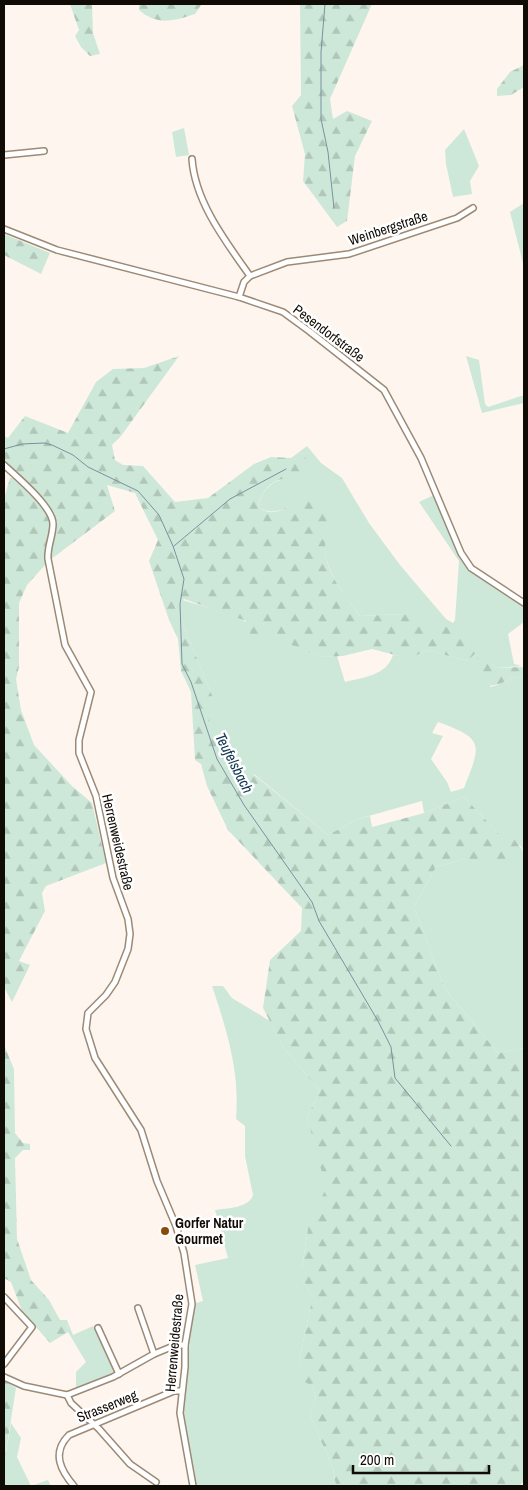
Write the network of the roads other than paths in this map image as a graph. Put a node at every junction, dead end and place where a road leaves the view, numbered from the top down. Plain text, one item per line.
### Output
1 (40, 152) dead end
2 (4, 155) edge
3 (192, 159) dead end
4 (473, 208) dead end
5 (4, 230) edge
6 (250, 276) junction
7 (239, 297) junction
8 (4, 465) edge
9 (524, 603) edge
10 (4, 1297) edge
11 (138, 1308) dead end
12 (98, 1328) dead end
13 (185, 1345) junction
14 (154, 1354) junction
15 (4, 1364) edge
16 (119, 1374) junction
17 (4, 1377) edge
18 (181, 1391) junction
19 (67, 1395) junction
20 (93, 1424) junction
21 (156, 1482) dead end
22 (74, 1486) edge
23 (193, 1486) edge

1 - 2 street
3 - 6 street
4 - 6 street, Weinbergstraße
5 - 7 street, Pesendorfstraße
6 - 7 street
7 - 9 street, Pesendorfstraße
8 - 13 street, Herrenweidestraße
10 - 15 street
11 - 14 street
12 - 16 street
13 - 14 street
13 - 18 street, Herrenweidestraße
14 - 16 street
16 - 19 street
17 - 19 street
18 - 20 street, Strasserweg
18 - 23 street, Herrenweidestraße
19 - 20 street
20 - 21 street
20 - 22 street, Strasserweg

